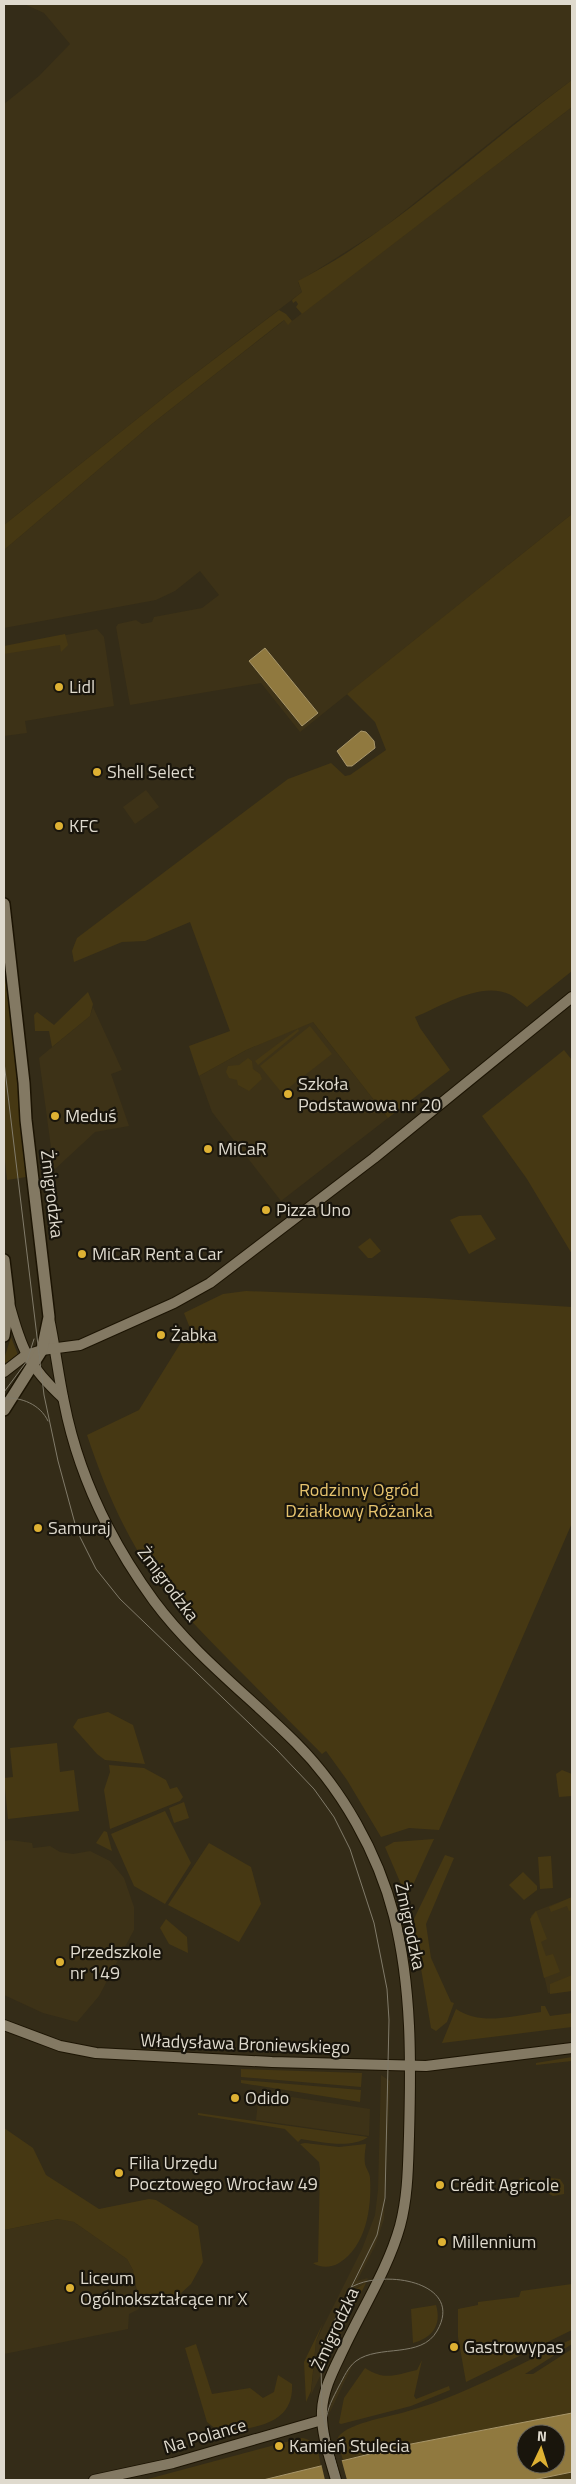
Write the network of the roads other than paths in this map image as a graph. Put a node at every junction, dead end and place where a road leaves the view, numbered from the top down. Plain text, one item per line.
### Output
1 (4, 904) edge
2 (572, 997) edge
3 (4, 1260) edge
4 (9, 1302) junction
5 (49, 1318) junction
6 (4, 1336) edge
7 (56, 1348) junction
8 (42, 1350) junction
9 (26, 1355) junction
10 (33, 1366) junction
11 (4, 1372) edge
12 (63, 1398) junction
13 (4, 1410) edge
14 (4, 2025) edge
15 (572, 2048) edge
16 (411, 2067) junction
17 (322, 2420) junction
18 (94, 2480) edge
19 (336, 2480) edge

1 - 5 main road, Żmigrodzka
2 - 7 street
3 - 4 main road, Żmigrodzka
4 - 6 main road
4 - 9 street, Żmigrodzka
5 - 7 street, Żmigrodzka
5 - 8 main road
7 - 8 street
7 - 12 street, Żmigrodzka
8 - 9 street
8 - 10 main road
9 - 10 street, Żmigrodzka
9 - 11 street
10 - 12 street, Żmigrodzka
10 - 13 main road
12 - 16 street, Żmigrodzka
14 - 16 street, Władysława Broniewskiego
15 - 16 street, Władysława Broniewskiego
16 - 17 street, Żmigrodzka
17 - 18 street, Na Polance
17 - 19 street, Żmigrodzka

